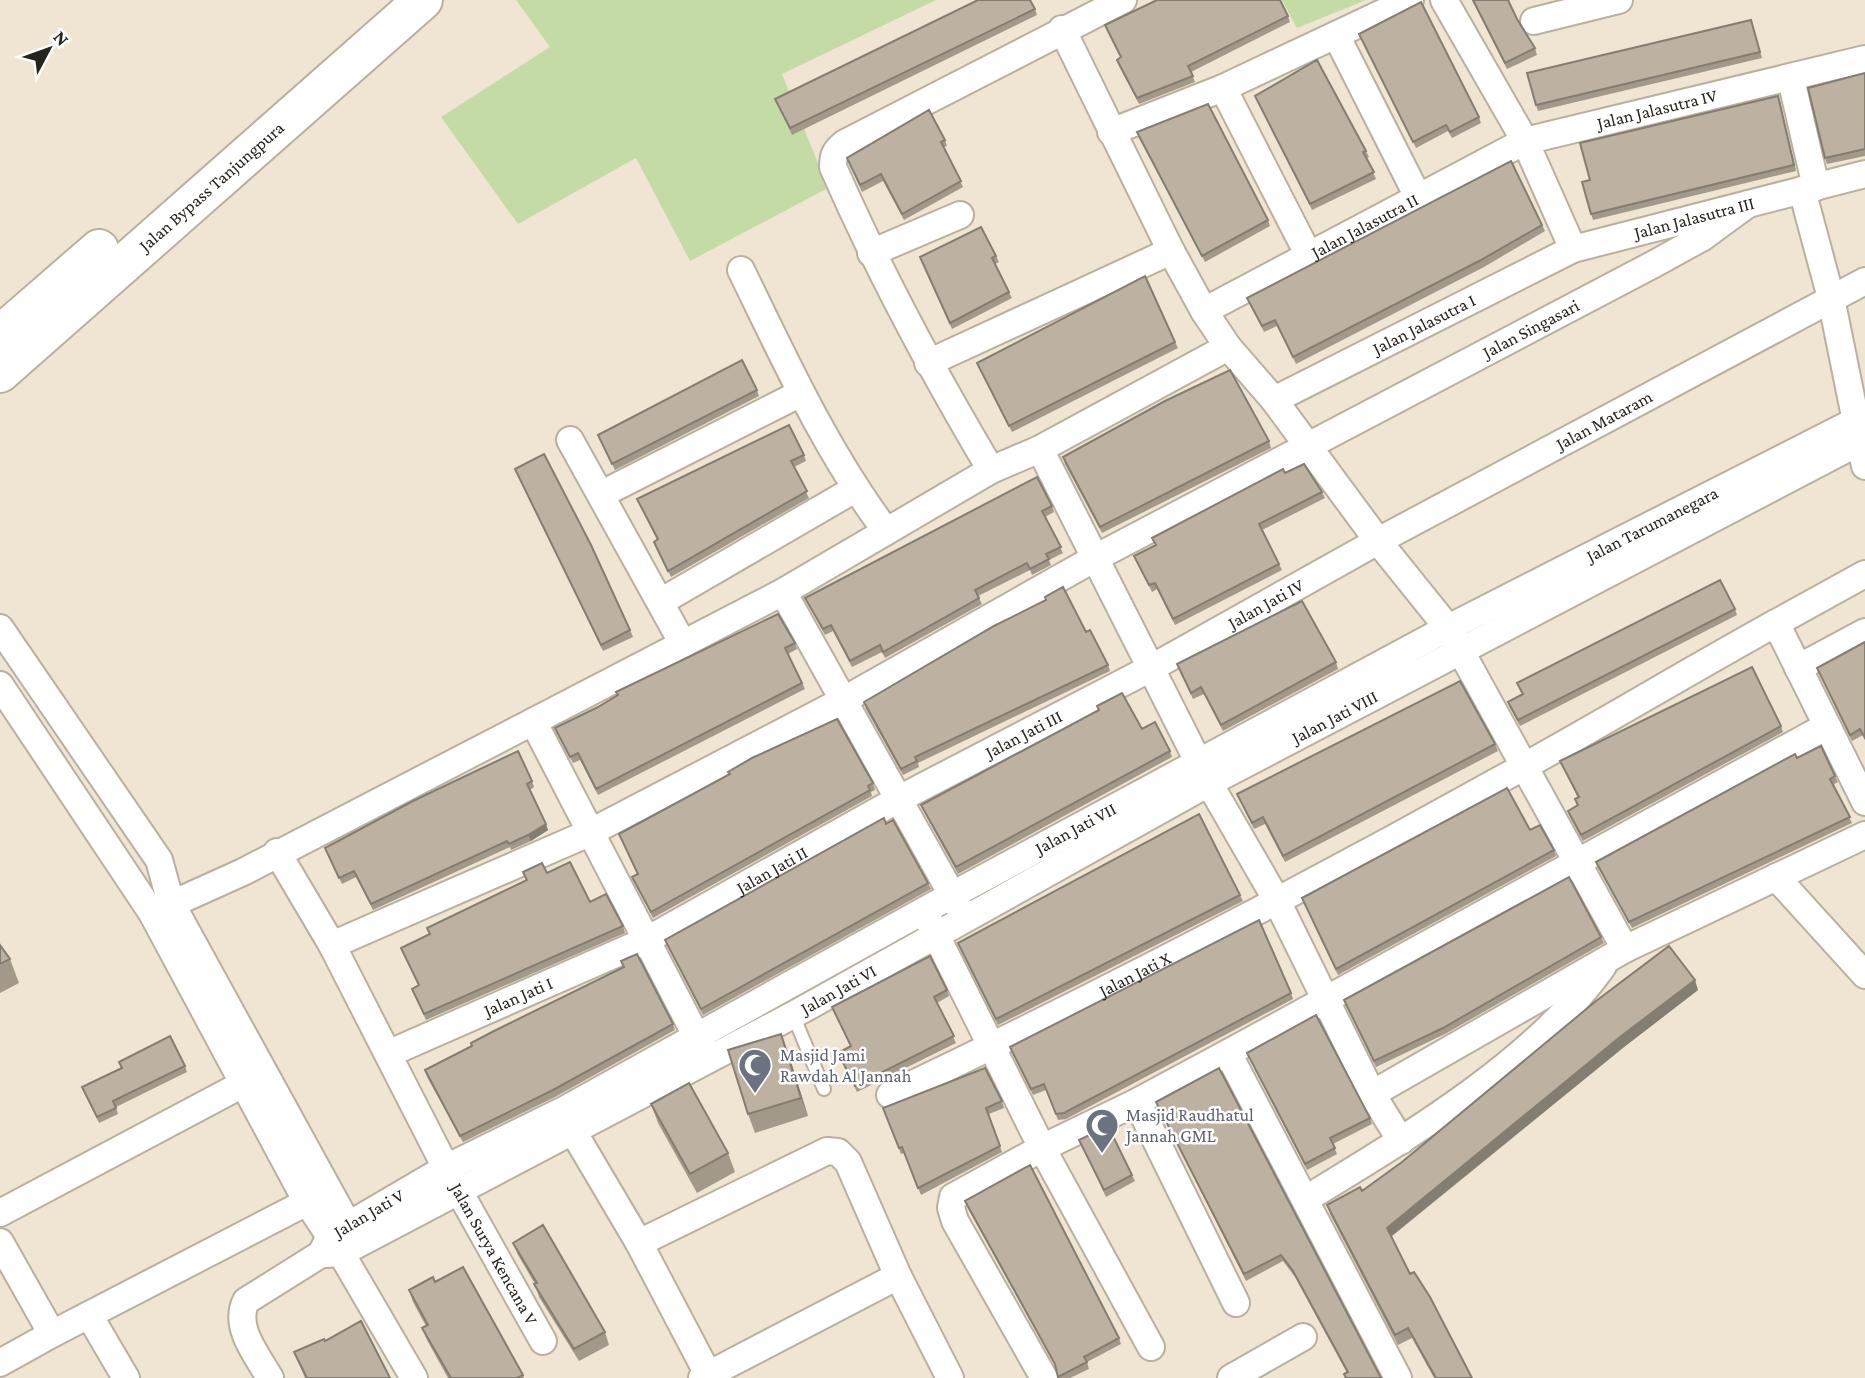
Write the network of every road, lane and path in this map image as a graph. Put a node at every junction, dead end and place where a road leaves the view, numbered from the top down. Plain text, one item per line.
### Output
1 (384, 0) edge
2 (423, 0) edge
3 (1123, 0) edge
4 (1410, 0) edge
5 (1444, 0) edge
6 (1619, 0) edge
7 (1566, 6) edge
8 (1534, 21) dead end
9 (1062, 29) junction
10 (1336, 35) junction
11 (1865, 59) edge
12 (1791, 79) junction
13 (1223, 88) junction
14 (1111, 132) junction
15 (1525, 141) junction
16 (1865, 174) edge
17 (1809, 188) junction
18 (1418, 197) junction
19 (1748, 204) junction
20 (960, 215) dead end
21 (1573, 249) junction
22 (1171, 251) junction
23 (871, 253) junction
24 (1308, 254) junction
25 (741, 270) dead end
26 (1865, 281) edge
27 (1831, 298) junction
28 (1204, 311) junction
29 (2, 329) edge
30 (1228, 347) junction
31 (928, 363) junction
32 (0, 373) edge
33 (801, 393) junction
34 (1274, 400) junction
35 (1862, 437) edge
36 (570, 440) dead end
37 (1307, 445) junction
38 (1040, 449) junction
39 (991, 470) junction
40 (855, 489) junction
41 (602, 494) junction
42 (887, 531) junction
43 (1378, 541) junction
44 (1097, 557) junction
45 (1865, 574) edge
46 (783, 592) junction
47 (662, 601) junction
48 (1776, 623) junction
49 (0, 628) edge
50 (1865, 632) edge
51 (1454, 640) junction
52 (683, 644) junction
53 (1153, 667) junction
54 (1798, 668) junction
55 (0, 685) edge
56 (842, 701) junction
57 (534, 723) junction
58 (1827, 726) junction
59 (1857, 763) edge
60 (1523, 768) junction
61 (1204, 772) junction
62 (897, 800) junction
63 (1865, 802) edge
64 (589, 833) junction
65 (1865, 835) edge
66 (277, 852) junction
67 (1578, 864) junction
68 (1776, 877) junction
69 (952, 895) junction
70 (1276, 899) junction
71 (161, 908) junction
72 (965, 919) junction
73 (930, 922) junction
74 (645, 941) junction
75 (332, 945) junction
76 (1617, 954) junction
77 (1865, 975) edge
78 (1324, 999) junction
79 (793, 1015) junction
80 (695, 1036) junction
81 (992, 1046) junction
82 (390, 1053) junction
83 (1228, 1053) junction
84 (708, 1060) junction
85 (253, 1078) junction
86 (824, 1089) dead end
87 (1372, 1094) junction
88 (890, 1095) dead end
89 (1137, 1102) junction
90 (567, 1121) junction
91 (1401, 1141) junction
92 (1042, 1147) junction
93 (453, 1178) junction
94 (1306, 1199) junction
95 (307, 1202) junction
96 (0, 1213) edge
97 (0, 1242) edge
98 (335, 1242) junction
99 (639, 1243) junction
100 (898, 1276) junction
101 (1236, 1303) dead end
102 (89, 1315) junction
103 (52, 1334) junction
104 (1303, 1337) dead end
105 (543, 1341) dead end
106 (1151, 1347) dead end
107 (0, 1363) edge
108 (707, 1377) edge
109 (126, 1378) edge
110 (270, 1378) edge
111 (414, 1378) edge
112 (950, 1378) edge
113 (1044, 1378) edge
114 (1231, 1378) edge
115 (1398, 1378) edge

1 - 29 highway, Jalan Bypass Tanjungpura
2 - 32 highway, Jalan Bypass Tanjungpura
3 - 9 street
4 - 10 street
5 - 15 street
6 - 7 street
7 - 8 street
9 - 14 street
9 - 23 street
10 - 13 street
10 - 18 street
11 - 12 street, Jalan Jalasutra IV
12 - 15 street, Jalan Jalasutra IV
12 - 17 street
13 - 14 street
13 - 24 street
14 - 22 street
15 - 18 street, Jalan Jalasutra II
15 - 21 street
16 - 17 street, Jalan Jalasutra III
17 - 19 street, Jalan Jalasutra III
17 - 27 street
18 - 24 street, Jalan Jalasutra II
19 - 21 street, Jalan Jalasutra III
19 - 37 street, Jalan Singasari
20 - 23 street
21 - 34 street, Jalan Jalasutra I
22 - 28 street
22 - 31 street
23 - 31 street
24 - 28 street, Jalan Jalasutra II
25 - 33 street
26 - 27 street, Jalan Mataram
27 - 35 street
27 - 43 street, Jalan Mataram
28 - 30 street
30 - 34 street
30 - 38 street
31 - 39 street
33 - 40 street
33 - 41 street
34 - 37 street
35 - 51 street, Jalan Tarumanegara
36 - 41 street
37 - 43 street
37 - 44 street, Jalan Singasari
38 - 39 street
38 - 44 street
39 - 42 street
40 - 42 street
40 - 47 street
41 - 47 street
42 - 46 street
43 - 51 street
43 - 53 street, Jalan Jati IV
44 - 53 street
44 - 56 street, Jalan Singasari
45 - 48 street, Jalan Jati X
46 - 52 street
46 - 56 street
47 - 52 street
48 - 54 street
48 - 60 street, Jalan Jati X
49 - 71 street
50 - 54 street
51 - 60 street
51 - 61 street, Jalan Jati VIII
52 - 57 street
53 - 61 street
53 - 62 street, Jalan Jati III
54 - 58 street
55 - 71 street
56 - 62 street
56 - 64 street, Jalan Singasari
57 - 64 street
57 - 66 street
58 - 59 street
58 - 67 street
59 - 63 street
60 - 67 street
60 - 70 street, Jalan Jati X
61 - 69 street, Jalan Jati VII
61 - 70 street
61 - 72 street, Jalan Jati VII
62 - 69 street
62 - 74 street, Jalan Jati II
64 - 74 street
64 - 75 street, Jalan Singasari
65 - 68 street
66 - 71 street
66 - 75 street, Jalan Surya Kencana V
67 - 76 street
67 - 78 street
68 - 76 street
68 - 77 street
69 - 72 street
69 - 73 street, Jalan Jati VI
70 - 78 street
70 - 81 street, Jalan Jati X
71 - 85 street
72 - 73 street, Jalan Jati VI
73 - 79 street, Jalan Jati VI
73 - 80 street, Jalan Jati VI
73 - 81 street
74 - 80 street
74 - 82 street, Jalan Jati I
75 - 82 street, Jalan Surya Kencana V
76 - 87 street
76 - 91 street
78 - 83 street
78 - 87 street
79 - 84 street, Jalan Jati VI
79 - 86 lane
80 - 84 street
80 - 90 street, Jalan Jati V
81 - 88 street, Jalan Jati X
81 - 92 street
82 - 93 street, Jalan Surya Kencana V
83 - 89 street
83 - 94 street
84 - 90 street, Jalan Jati V
85 - 95 street
85 - 96 street
85 - 98 street
87 - 91 street
89 - 92 street
89 - 101 street
90 - 93 street, Jalan Jati V
90 - 99 street
91 - 94 street
92 - 106 street
92 - 113 street
93 - 98 street, Jalan Jati V
93 - 105 street, Jalan Surya Kencana V
94 - 115 street
95 - 98 street
95 - 102 street
97 - 103 street
98 - 110 street, Jalan Jati V
98 - 111 street
99 - 100 street
99 - 108 street
100 - 108 street
100 - 112 street
102 - 103 street
102 - 109 street
103 - 107 street
104 - 114 street

